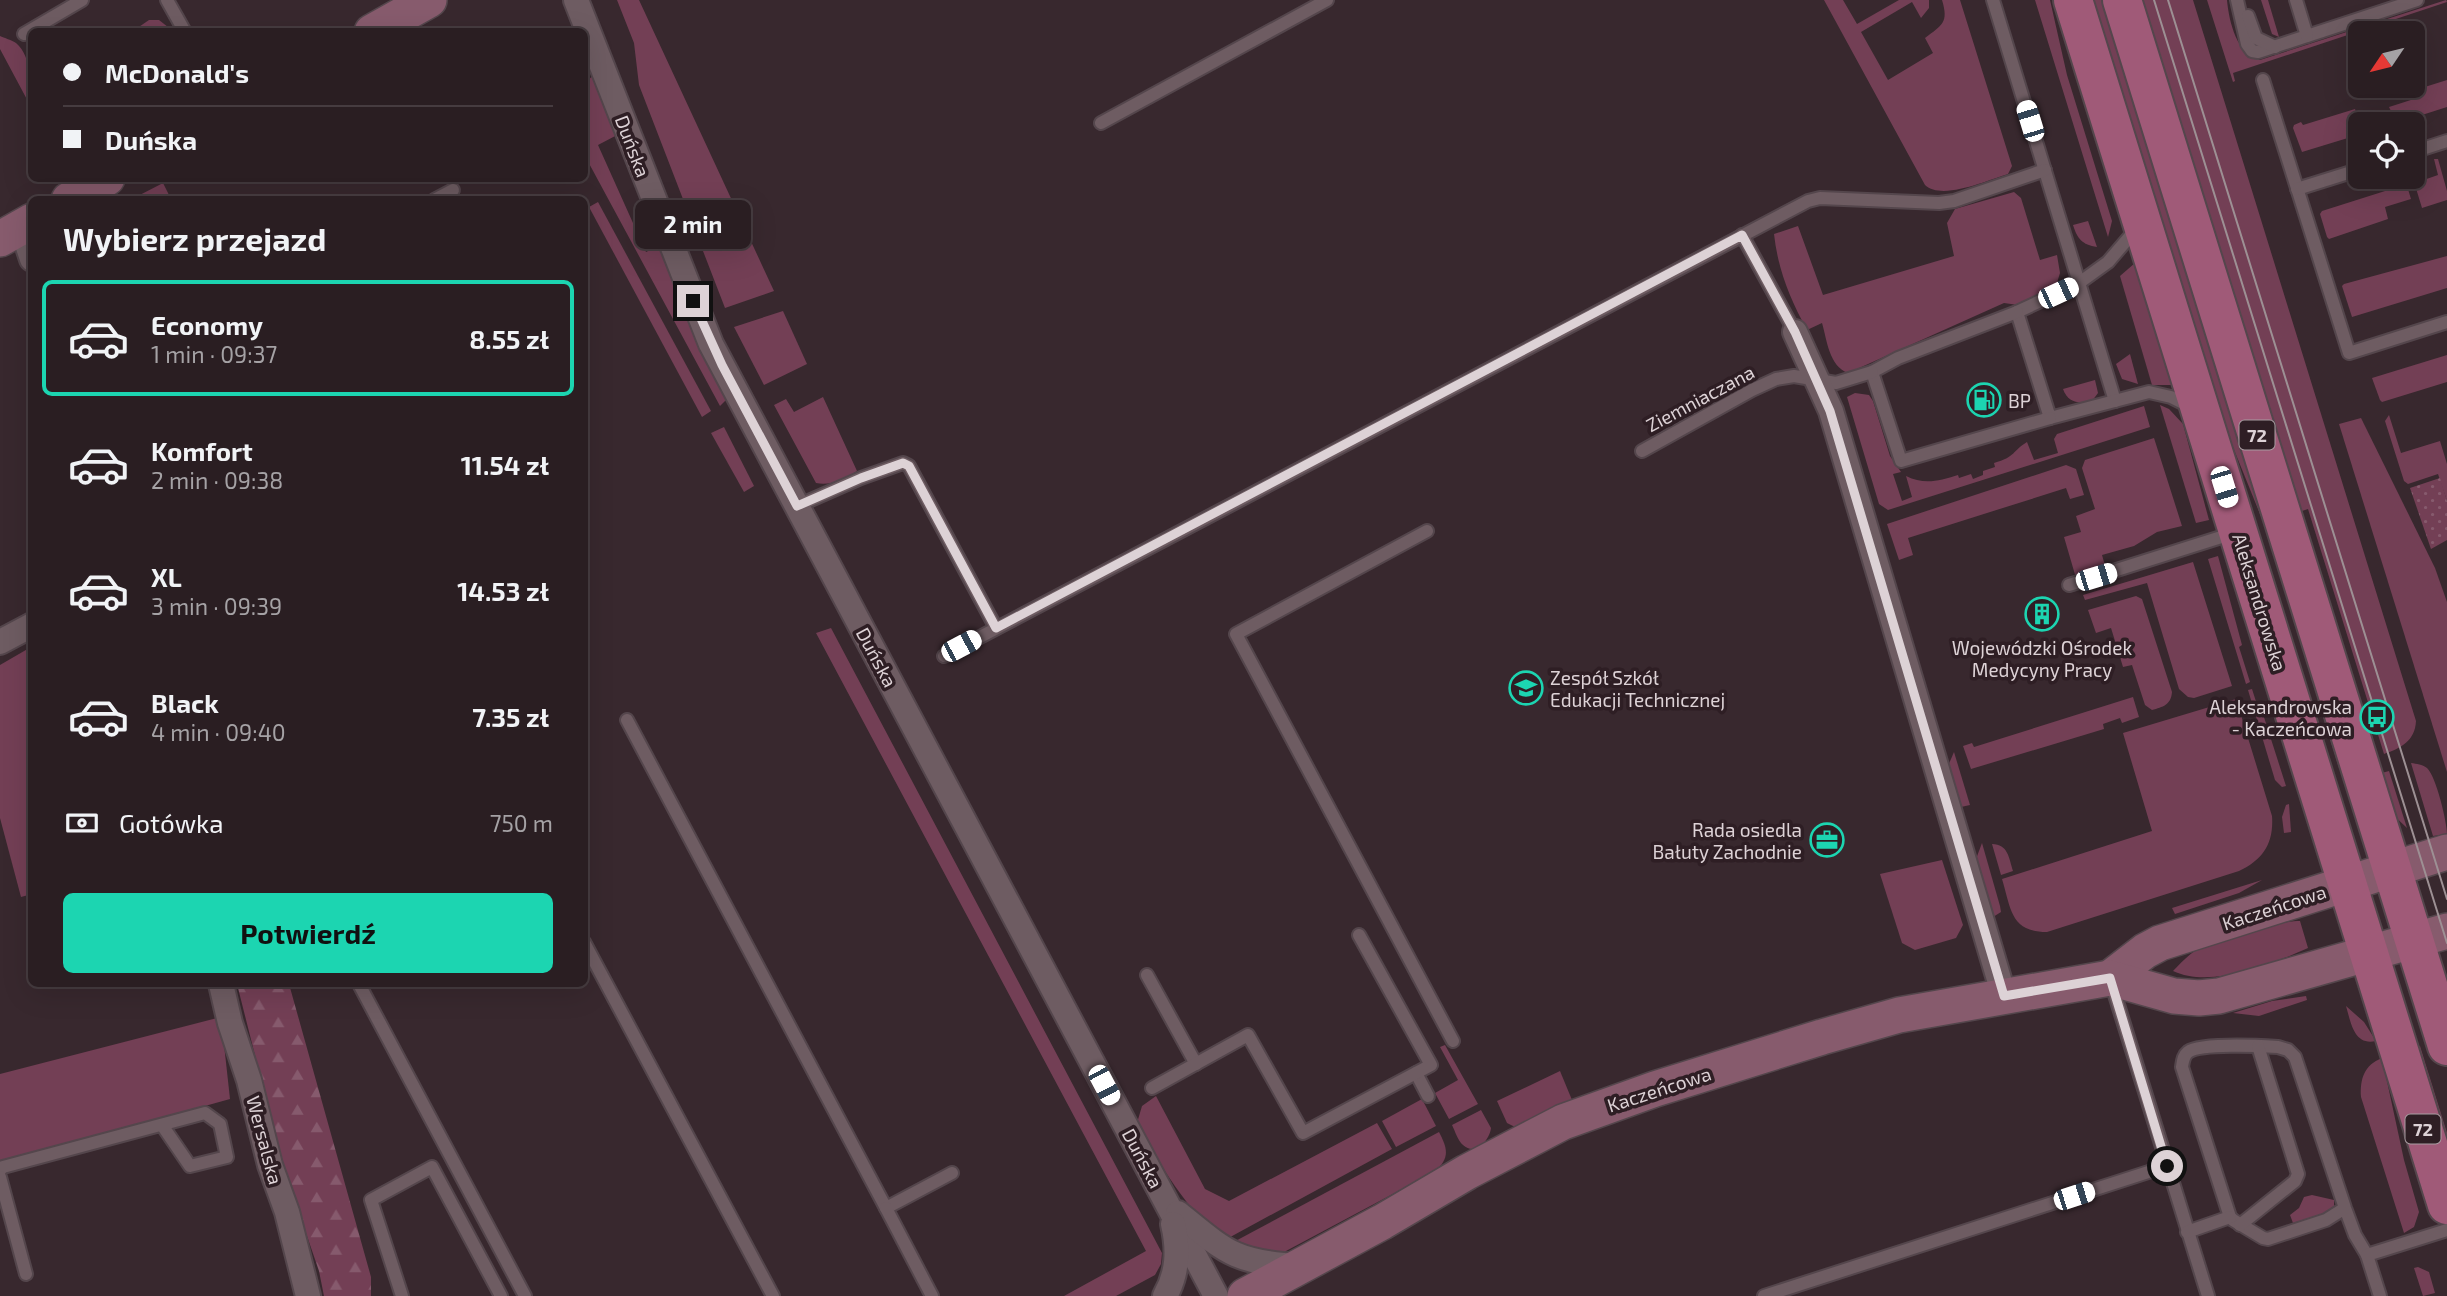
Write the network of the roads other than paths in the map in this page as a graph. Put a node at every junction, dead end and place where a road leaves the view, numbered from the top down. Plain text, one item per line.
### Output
1 (82, 0) edge
2 (167, 0) edge
3 (429, 0) edge
4 (576, 0) edge
5 (1327, 0) edge
6 (1993, 0) edge
7 (2073, 0) edge
8 (2122, 0) edge
9 (2239, 0) edge
10 (2296, 0) edge
11 (2417, 0) edge
12 (34, 28) edge
13 (183, 28) edge
14 (379, 28) edge
15 (587, 28) edge
16 (588, 31) edge
17 (28, 32) edge
18 (24, 34) dead end
19 (2307, 36) junction
20 (2263, 80) dead end
21 (1101, 123) dead end
22 (2447, 141) edge
23 (2425, 148) edge
24 (2045, 170) junction
25 (2348, 173) edge
26 (100, 182) edge
27 (2297, 189) junction
28 (453, 190) dead end
29 (76, 196) edge
30 (442, 196) edge
31 (2142, 222) junction
32 (1742, 235) junction
33 (2079, 283) junction
34 (2017, 312) junction
35 (2447, 322) edge
36 (1795, 332) joint
37 (1872, 372) junction
38 (1817, 380) junction
39 (2115, 401) junction
40 (2201, 411) junction
41 (2050, 418) junction
42 (1642, 451) dead end
43 (797, 506) junction
44 (1427, 531) dead end
45 (2238, 531) junction
46 (2070, 585) dead end
47 (28, 627) edge
48 (996, 628) junction
49 (0, 642) edge
50 (944, 656) dead end
51 (627, 720) dead end
52 (2447, 852) edge
53 (2393, 869) junction
54 (2347, 884) junction
55 (1359, 934) dead end
56 (2431, 936) edge
57 (588, 949) edge
58 (2369, 954) junction
59 (1147, 975) dead end
60 (2110, 978) junction
61 (222, 987) edge
62 (361, 987) edge
63 (2004, 996) junction
64 (1453, 1041) dead end
65 (2258, 1046) junction
66 (2447, 1046) edge
67 (1196, 1064) junction
68 (1416, 1073) junction
69 (1152, 1088) dead end
70 (1428, 1096) dead end
71 (162, 1125) junction
72 (2167, 1166) junction
73 (0, 1170) edge
74 (952, 1172) dead end
75 (0, 1177) edge
76 (1, 1191) edge
77 (2447, 1205) edge
78 (1169, 1206) junction
79 (886, 1208) junction
80 (2345, 1208) junction
81 (2235, 1221) junction
82 (2447, 1230) edge
83 (2188, 1232) junction
84 (2367, 1255) junction
85 (1300, 1266) junction
86 (26, 1274) dead end
87 (308, 1296) edge
88 (402, 1296) edge
89 (501, 1296) edge
90 (525, 1296) edge
91 (773, 1296) edge
92 (932, 1296) edge
93 (1165, 1296) edge
94 (1216, 1296) edge
95 (1245, 1296) edge
96 (1764, 1296) edge
97 (2208, 1296) edge
98 (2380, 1296) edge

1 - 12 lane
2 - 13 lane
3 - 14 street
4 - 15 street, Duńska
5 - 21 lane
6 - 24 lane
7 - 31 main road, Aleksandrowska / 72
8 - 53 main road, 72
9 - 19 lane
10 - 19 lane
11 - 19 lane
16 - 43 street, Duńska
17 - 18 lane
20 - 27 lane
22 - 23 lane
24 - 32 lane
24 - 33 lane
25 - 27 lane
26 - 29 street
27 - 35 lane
28 - 30 lane
31 - 33 lane, Ziemniaczana
31 - 40 main road, Aleksandrowska / 72
32 - 36 lane
32 - 48 lane
33 - 34 lane, Ziemniaczana
33 - 39 lane
34 - 37 lane, Ziemniaczana
34 - 41 lane
36 - 38 street
37 - 38 lane, Ziemniaczana
37 - 41 lane
38 - 42 lane, Ziemniaczana
38 - 63 street
39 - 40 lane
39 - 41 lane
40 - 45 main road, Aleksandrowska / 72
43 - 48 lane
43 - 78 street, Duńska
44 - 64 lane
45 - 46 lane
45 - 54 main road, Aleksandrowska / 72
47 - 49 street
48 - 50 lane
51 - 79 lane
52 - 53 street, Kaczeńcowa
53 - 54 street, Kaczeńcowa
53 - 56 main road, 72
54 - 58 main road, Aleksandrowska / 72
54 - 60 street, Kaczeńcowa
55 - 68 lane
56 - 58 street, Kaczeńcowa
56 - 66 main road, 72
57 - 91 lane
58 - 60 street, Kaczeńcowa
58 - 77 main road, Aleksandrowska / 72
59 - 67 lane
60 - 63 street, Kaczeńcowa
60 - 72 lane
61 - 87 street, Wersalska
62 - 90 lane
63 - 85 street, Kaczeńcowa
65 - 80 lane
65 - 81 lane
65 - 81 lane
67 - 68 lane
67 - 69 lane
68 - 70 lane
71 - 71 lane
71 - 73 lane
72 - 83 lane
72 - 96 lane
74 - 79 lane
75 - 76 lane
76 - 86 lane
78 - 85 street
78 - 93 street
78 - 94 street, Duńska
79 - 92 lane
80 - 81 lane
80 - 84 lane
81 - 83 lane
82 - 84 lane
83 - 97 lane
84 - 98 lane
85 - 95 street, Kaczeńcowa
88 - 89 lane

